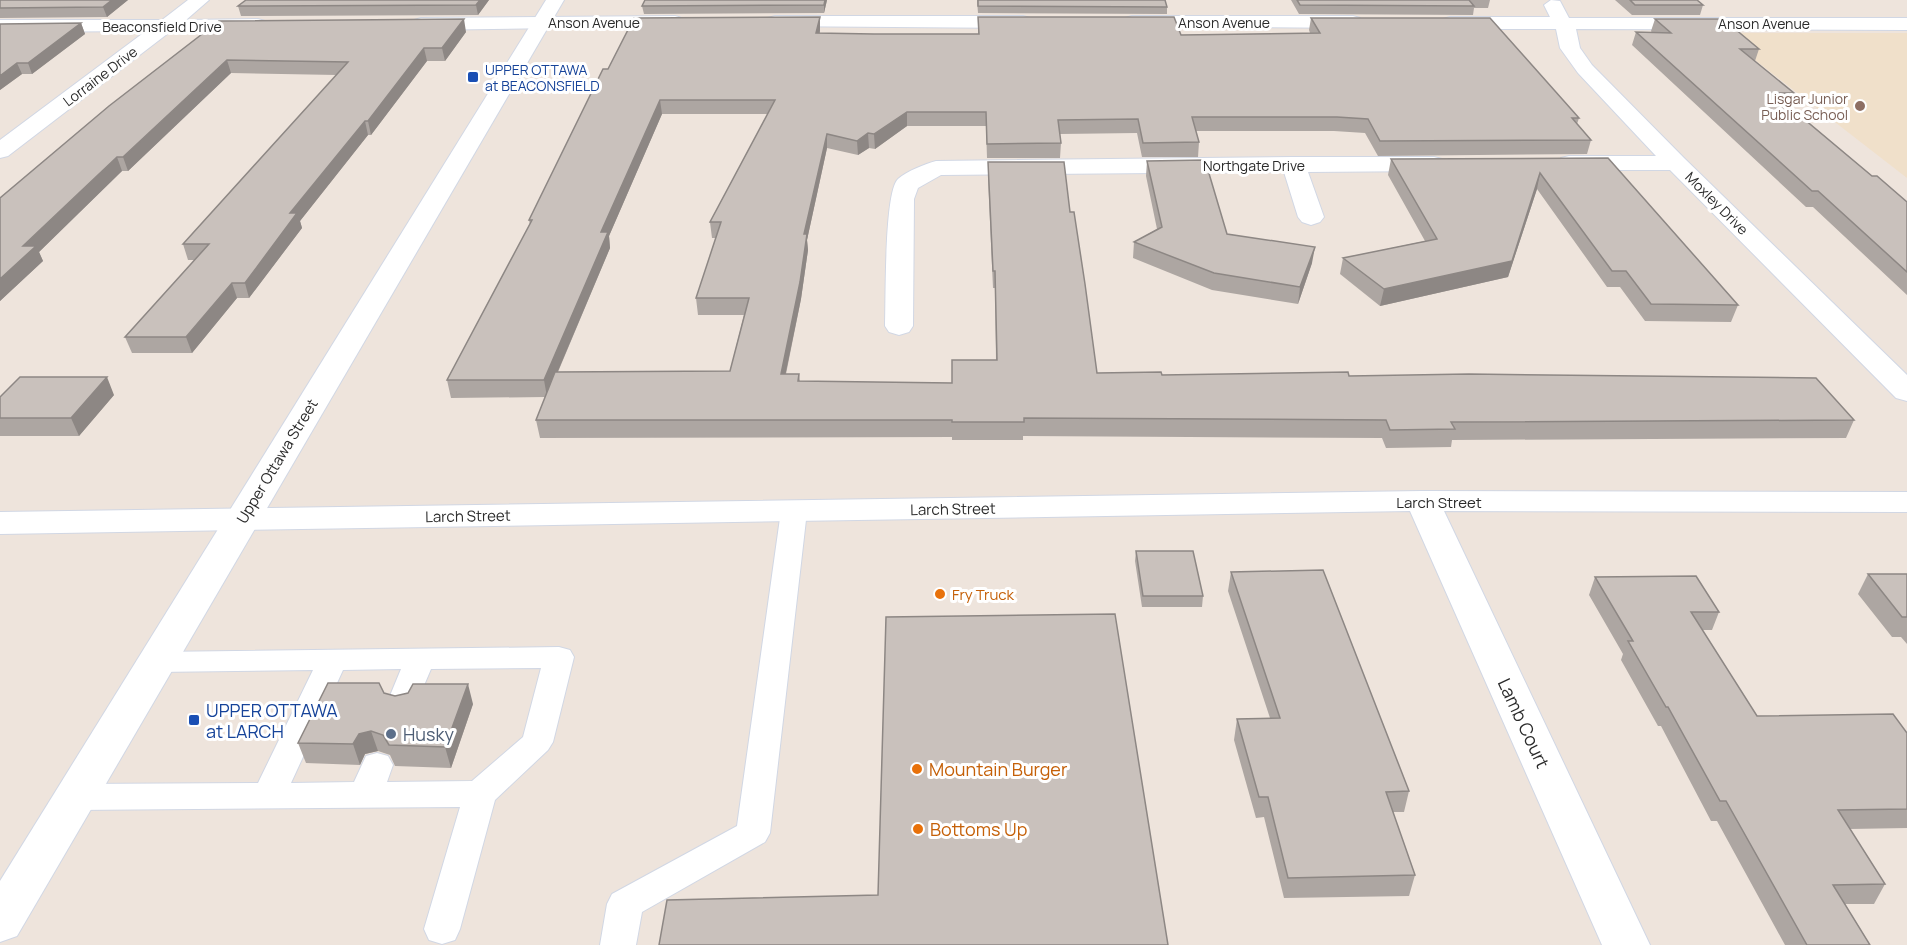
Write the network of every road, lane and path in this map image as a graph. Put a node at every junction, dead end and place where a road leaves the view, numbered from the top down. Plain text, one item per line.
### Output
1 (200, 0) edge
2 (900, 0) edge
3 (1225, 0) edge
4 (1549, 0) edge
5 (548, 11) edge
6 (898, 21) junction
7 (688, 22) edge
8 (758, 22) edge
9 (1038, 22) edge
10 (1119, 22) edge
11 (1236, 22) junction
12 (1374, 22) edge
13 (1431, 23) edge
14 (1562, 23) junction
15 (400, 24) edge
16 (1907, 24) edge
17 (272, 25) edge
18 (0, 26) edge
19 (168, 26) junction
20 (0, 151) edge
21 (1676, 163) junction
22 (1293, 164) junction
23 (1459, 164) edge
24 (1542, 164) edge
25 (1311, 217) dead end
26 (899, 326) dead end
27 (1907, 392) edge
28 (1422, 501) junction
29 (1907, 502) edge
30 (794, 511) junction
31 (241, 520) junction
32 (0, 523) edge
33 (420, 659) junction
34 (333, 660) junction
35 (156, 662) junction
36 (402, 703) edge
37 (480, 794) junction
38 (269, 795) junction
39 (75, 797) junction
40 (0, 922) edge
41 (442, 929) dead end
42 (618, 945) edge
43 (1626, 945) edge

1 - 19 street, Lorraine Drive
2 - 6 street
3 - 11 street
4 - 14 street, Moxley Drive
5 - 7 street, Anson Avenue
5 - 15 street
5 - 31 street, Upper Ottawa Street
6 - 8 street
6 - 9 street
10 - 11 street, Anson Avenue
11 - 12 street, Anson Avenue
13 - 14 street, Anson Avenue
14 - 16 street, Anson Avenue
14 - 21 street, Moxley Drive
17 - 19 street, Beaconsfield Drive
18 - 19 street, Beaconsfield Drive
19 - 20 street, Lorraine Drive
21 - 24 street
21 - 27 street, Moxley Drive
22 - 23 street, Northgate Drive
22 - 25 street
22 - 26 street, Northgate Drive
28 - 29 street, Larch Street
28 - 30 street, Larch Street
28 - 43 street, Lamb Court
30 - 31 street, Larch Street
30 - 42 lane
31 - 32 street, Larch Street
31 - 35 street, Upper Ottawa Street
33 - 34 lane
33 - 36 lane
33 - 37 lane
34 - 35 lane
34 - 38 lane
35 - 39 street, Upper Ottawa Street
37 - 38 lane
37 - 41 lane
38 - 39 lane
39 - 40 street, Upper Ottawa Street

